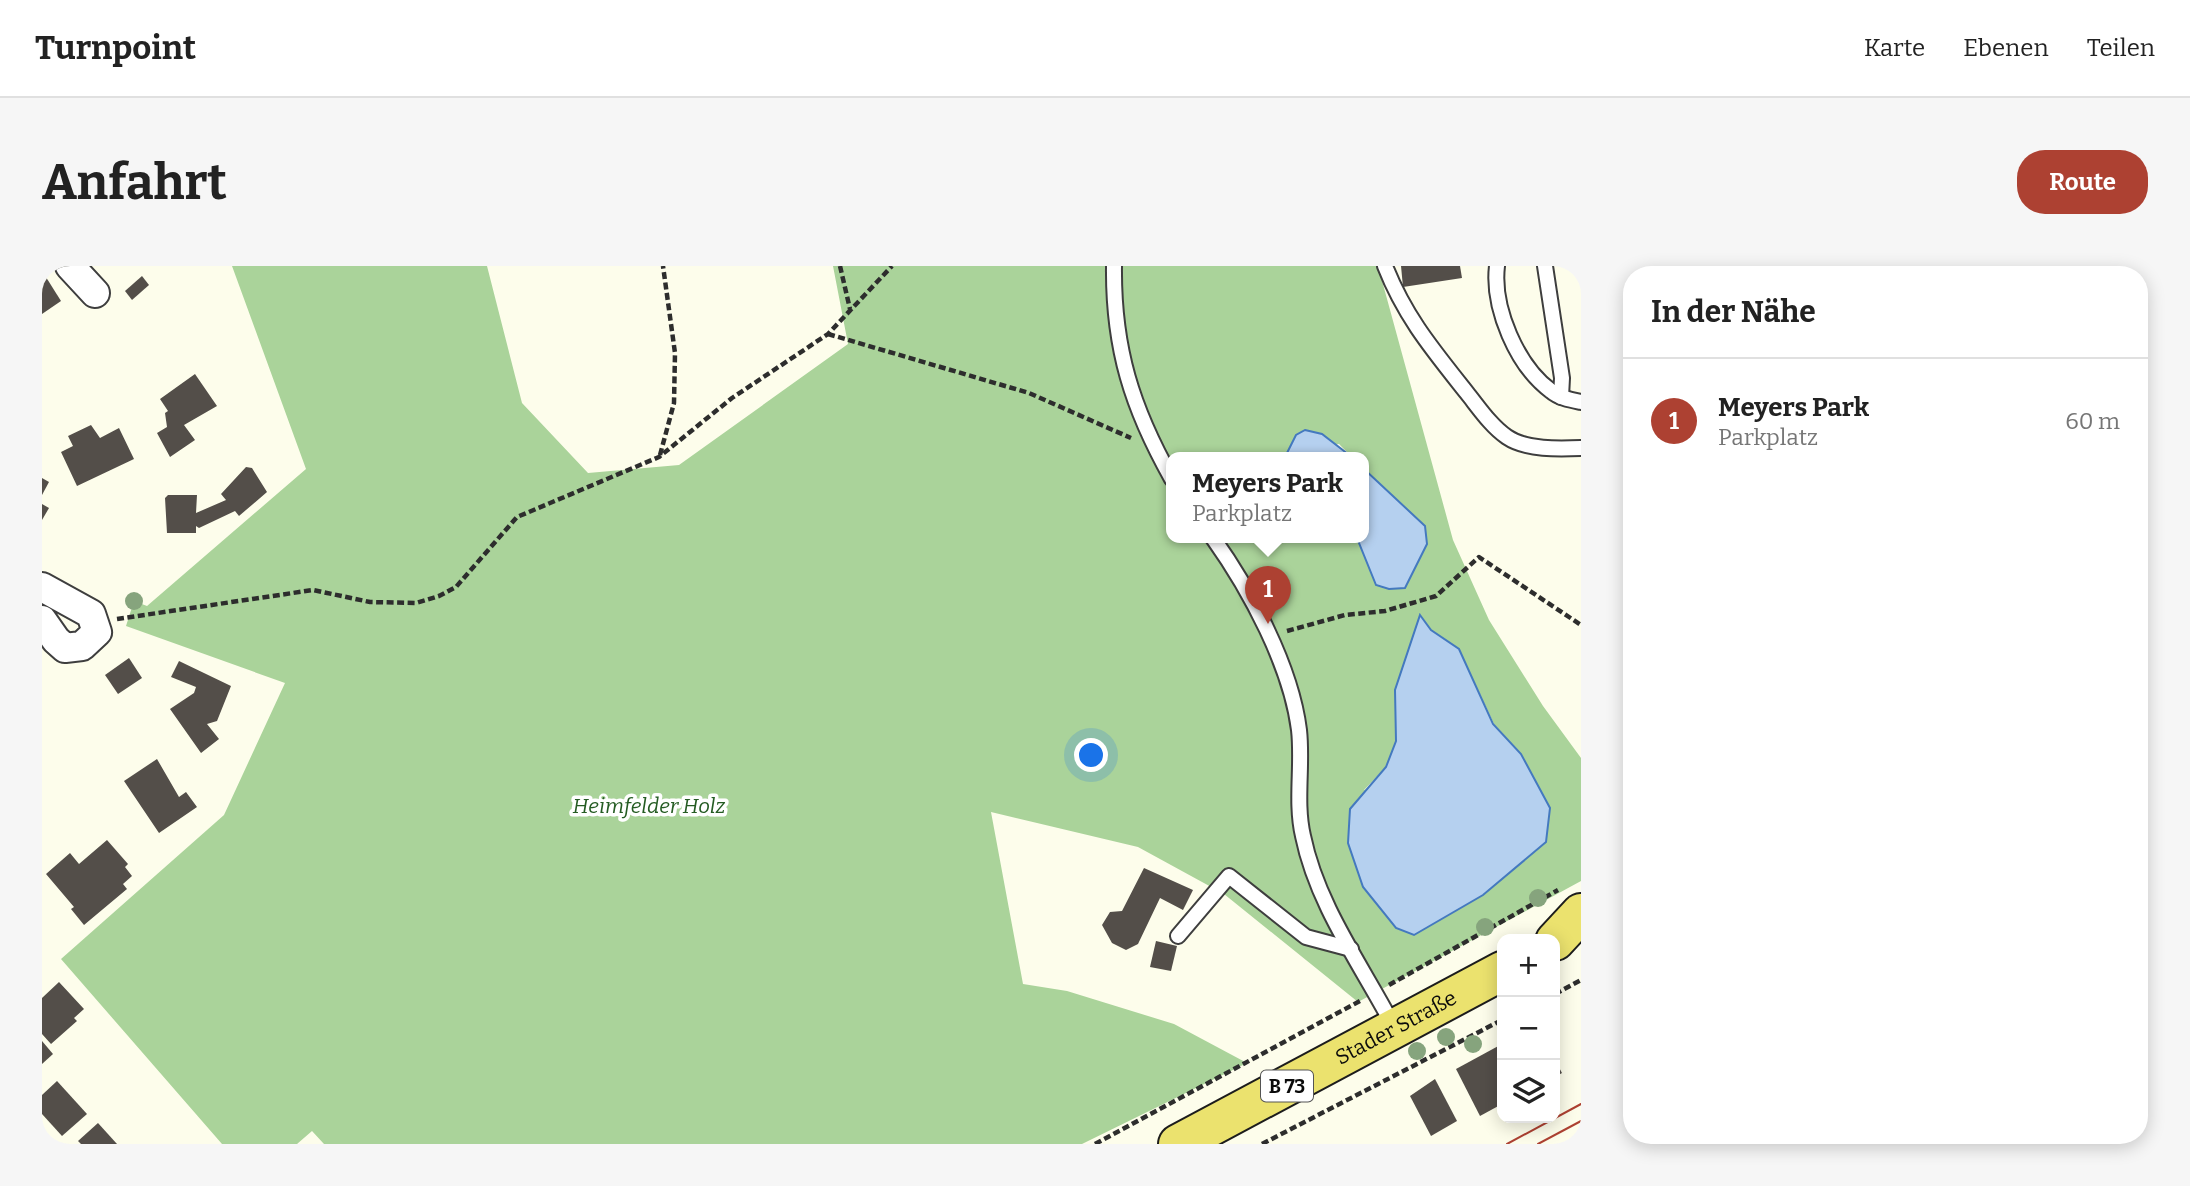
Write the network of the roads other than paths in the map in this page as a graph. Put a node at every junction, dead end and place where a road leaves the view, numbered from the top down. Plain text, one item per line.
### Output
1 (70, 266) edge
2 (1114, 266) edge
3 (1385, 266) edge
4 (1497, 266) edge
5 (1545, 266) edge
6 (95, 293) dead end
7 (1561, 397) junction
8 (1581, 402) edge
9 (1581, 447) edge
10 (1166, 469) edge
11 (1216, 543) edge
12 (42, 587) edge
13 (42, 620) edge
14 (1571, 901) edge
15 (1558, 934) edge
16 (1178, 936) dead end
17 (1581, 936) edge
18 (1560, 941) edge
19 (1351, 949) junction
20 (1497, 974) edge
21 (1395, 1030) junction
22 (1178, 1144) edge

1 - 6 street
2 - 10 lane
3 - 9 lane
4 - 7 lane
5 - 7 lane
7 - 8 lane
11 - 19 lane
12 - 13 street
14 - 15 main road
16 - 19 lane
17 - 18 main road
19 - 21 lane
20 - 21 main road, Stader Straße / B 73
21 - 22 main road, Stader Straße / B 73

